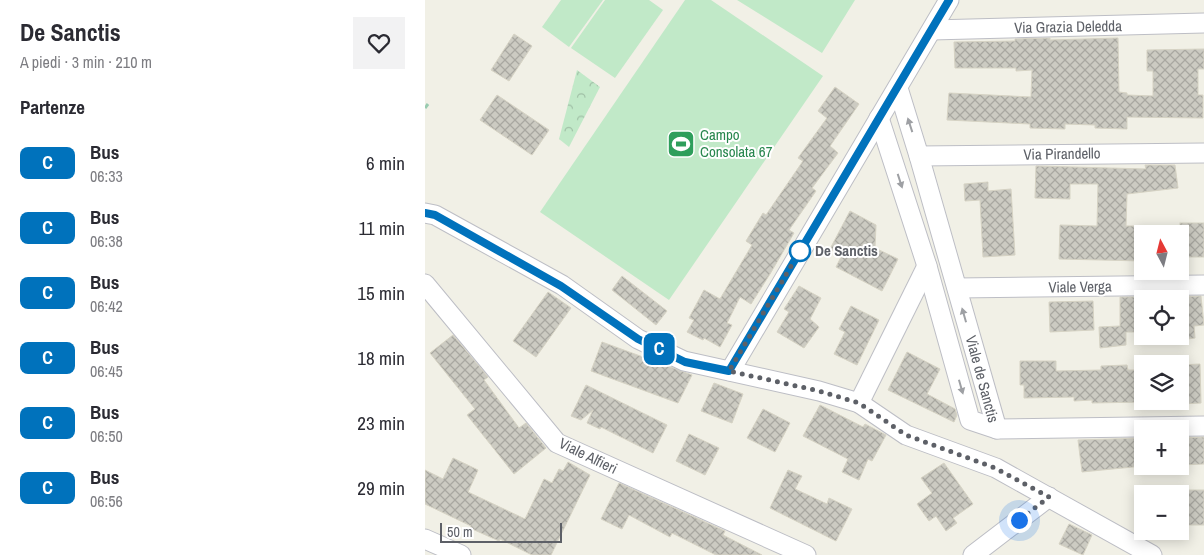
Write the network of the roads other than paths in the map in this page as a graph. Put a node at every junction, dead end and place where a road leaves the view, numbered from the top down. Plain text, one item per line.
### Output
1 (949, 0) edge
2 (1204, 23) edge
3 (932, 30) junction
4 (898, 88) junction
5 (879, 118) junction
6 (1204, 153) edge
7 (919, 156) junction
8 (425, 213) edge
9 (927, 266) junction
10 (425, 284) edge
11 (1204, 285) edge
12 (957, 288) junction
13 (729, 371) junction
14 (859, 403) junction
15 (1204, 426) edge
16 (997, 429) junction
17 (1049, 497) junction
18 (425, 539) edge
19 (461, 555) edge
20 (806, 555) edge
21 (973, 555) edge
22 (1152, 555) edge

1 - 3 street
2 - 3 street, Via Grazia Deledda
3 - 4 street
4 - 5 street
7 -> 4 street, Viale de Sanctis
5 -> 9 street, Viale de Sanctis
5 - 13 street
6 - 7 street, Via Pirandello
7 - 12 street, Viale de Sanctis
8 - 13 street
9 - 14 street
9 -> 16 street, Viale de Sanctis
10 - 20 street, Viale Alfieri
11 - 12 street, Viale Verga
16 -> 12 street, Viale de Sanctis
13 - 14 street
14 - 17 street
15 - 16 street
17 - 21 street
17 - 22 street
18 - 19 street

